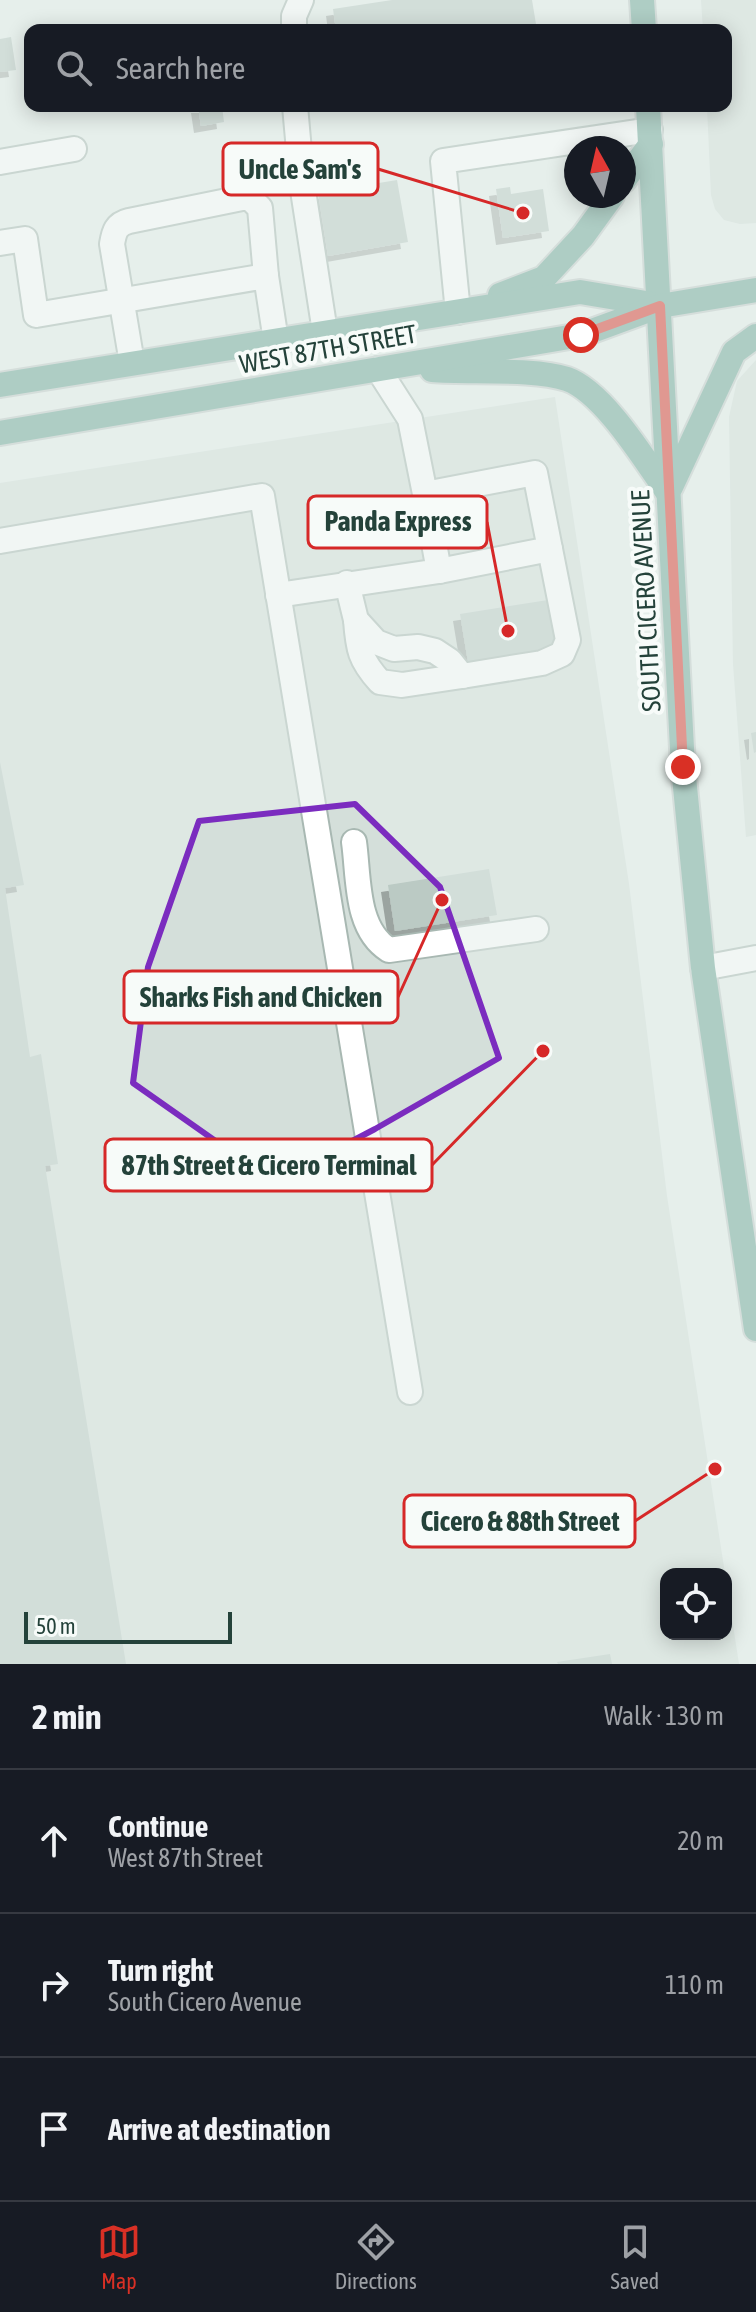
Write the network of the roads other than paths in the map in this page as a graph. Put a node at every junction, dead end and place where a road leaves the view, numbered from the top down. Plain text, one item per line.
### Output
1 (301, 0) edge
2 (642, 0) edge
3 (294, 24) edge
4 (644, 24) edge
5 (296, 112) edge
6 (650, 127) edge
7 (74, 149) dead end
8 (636, 156) edge
9 (0, 162) edge
10 (603, 208) edge
11 (0, 243) edge
12 (266, 276) junction
13 (756, 290) edge
14 (121, 299) junction
15 (660, 306) junction
16 (458, 312) junction
17 (325, 332) junction
18 (756, 336) edge
19 (276, 341) junction
20 (132, 363) junction
21 (386, 368) junction
22 (0, 385) edge
23 (0, 433) edge
24 (668, 493) junction
25 (425, 494) junction
26 (0, 541) edge
27 (550, 549) junction
28 (439, 571) junction
29 (347, 583) junction
30 (278, 595) junction
31 (356, 620) junction
32 (462, 676) junction
33 (354, 842) dead end
34 (536, 929) dead end
35 (756, 958) edge
36 (703, 968) junction
37 (749, 1241) edge
38 (756, 1329) edge
39 (410, 1392) dead end

1 - 3 lane
2 - 4 main road
5 - 17 lane
6 - 8 main road
6 - 15 main road, SOUTH CICERO AVENUE
6 - 16 lane
7 - 9 lane
10 - 16 main road
11 - 14 lane
12 - 14 lane
12 - 14 lane
12 - 19 lane
13 - 15 main road, WEST 87TH STREET
14 - 20 lane
15 - 16 main road, WEST 87TH STREET
15 - 21 main road, WEST 87TH STREET
15 - 24 main road, SOUTH CICERO AVENUE
16 - 17 main road, WEST 87TH STREET
17 - 19 main road, WEST 87TH STREET
18 - 24 main road
19 - 20 main road, WEST 87TH STREET
20 - 22 main road, WEST 87TH STREET
21 - 23 main road, WEST 87TH STREET
21 - 24 main road
21 - 25 lane
24 - 36 main road, SOUTH CICERO AVENUE
25 - 27 lane
25 - 28 lane
26 - 30 lane
27 - 28 lane
27 - 32 lane
28 - 29 lane
29 - 30 lane
29 - 31 lane
30 - 39 lane
31 - 32 lane
31 - 32 lane
33 - 34 lane
35 - 36 lane
36 - 37 main road, SOUTH CICERO AVENUE
37 - 38 main road, SOUTH CICERO AVENUE

